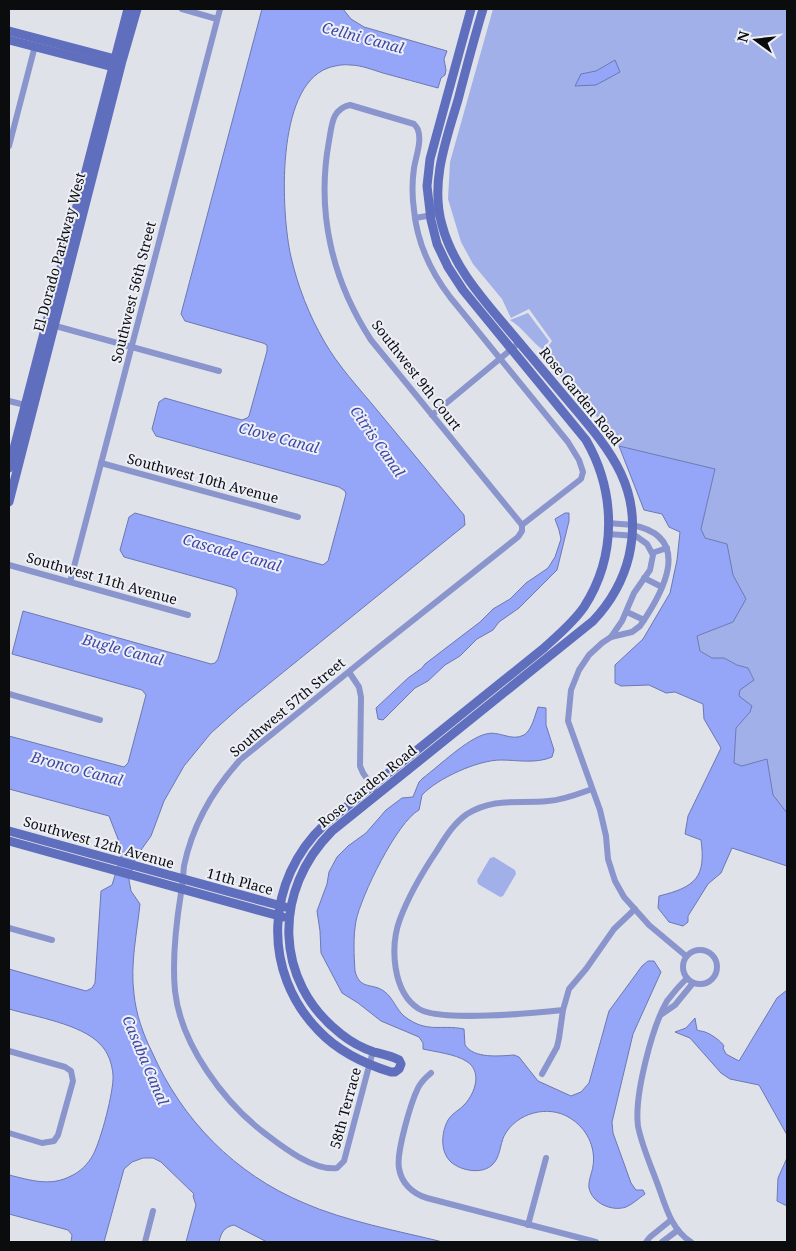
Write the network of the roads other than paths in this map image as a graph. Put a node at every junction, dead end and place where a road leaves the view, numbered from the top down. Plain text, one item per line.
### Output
1 (128, 9) edge
2 (137, 9) edge
3 (182, 9) edge
4 (220, 9) edge
5 (471, 9) edge
6 (483, 9) edge
7 (217, 19) junction
8 (9, 31) edge
9 (9, 40) edge
10 (36, 42) junction
11 (117, 64) junction
12 (9, 146) edge
13 (434, 215) junction
14 (415, 218) junction
15 (50, 325) junction
16 (520, 342) junction
17 (132, 347) junction
18 (512, 348) junction
19 (500, 359) junction
20 (219, 372) dead end
21 (9, 400) edge
22 (29, 406) junction
23 (432, 415) junction
24 (101, 463) junction
25 (9, 468) edge
26 (9, 502) edge
27 (298, 517) dead end
28 (522, 524) junction
29 (609, 524) junction
30 (632, 525) junction
31 (608, 534) junction
32 (632, 536) junction
33 (666, 548) junction
34 (652, 553) junction
35 (9, 565) edge
36 (644, 578) junction
37 (70, 582) junction
38 (662, 587) junction
39 (627, 612) junction
40 (188, 615) dead end
41 (644, 620) junction
42 (611, 637) junction
43 (349, 672) junction
44 (9, 694) edge
45 (100, 720) dead end
46 (372, 786) junction
47 (592, 788) junction
48 (378, 794) junction
49 (9, 831) edge
50 (9, 841) edge
51 (183, 880) junction
52 (182, 890) junction
53 (280, 906) junction
54 (290, 908) junction
55 (635, 909) junction
56 (278, 916) junction
57 (289, 919) junction
58 (9, 928) edge
59 (52, 940) dead end
60 (686, 956) junction
61 (686, 978) junction
62 (693, 982) junction
63 (563, 1010) junction
64 (662, 1015) junction
65 (9, 1051) edge
66 (373, 1051) junction
67 (369, 1064) junction
68 (430, 1073) dead end
69 (542, 1074) dead end
70 (9, 1133) edge
71 (546, 1158) dead end
72 (337, 1168) joint
73 (153, 1211) dead end
74 (671, 1220) junction
75 (528, 1225) junction
76 (678, 1230) junction
77 (145, 1242) edge
78 (596, 1242) edge
79 (646, 1242) edge
80 (662, 1242) edge
81 (691, 1242) edge

1 - 11 street, El Dorado Parkway West
2 - 11 street, El Dorado Parkway West
3 - 7 street
4 - 7 street, Southwest 56th Street
5 - 13 street, Rose Garden Road
6 - 13 street, Rose Garden Road
7 - 17 street, Southwest 56th Street
8 - 10 street
9 - 10 street
10 - 11 street
10 - 12 street
11 - 15 street, El Dorado Parkway West
13 - 14 street
13 - 16 street, Rose Garden Road
13 - 18 street, Rose Garden Road
14 - 19 street
14 - 23 street, Southwest 9th Court
15 - 17 street
15 - 22 street, El Dorado Parkway West
16 - 18 street
16 - 30 street, Rose Garden Road
17 - 20 street
17 - 24 street, Southwest 56th Street
18 - 19 street
18 - 29 street, Rose Garden Road
19 - 23 street
19 - 28 street
21 - 22 street
22 - 25 street, El Dorado Parkway West
22 - 26 street, El Dorado Parkway West
23 - 28 street, Southwest 9th Court
24 - 27 street, Southwest 10th Avenue
24 - 37 street, Southwest 56th Street
28 - 43 street, Southwest 57th Street
29 - 30 street
29 - 31 street, Rose Garden Road
30 - 32 street, Rose Garden Road
30 - 33 street
31 - 32 street
31 - 46 street, Rose Garden Road
32 - 34 street
32 - 48 street, Rose Garden Road
33 - 34 street
33 - 38 street
34 - 36 street
35 - 37 street, Southwest 11th Avenue
36 - 38 street
36 - 39 street
37 - 40 street, Southwest 11th Avenue
38 - 41 street
39 - 41 street
39 - 42 street
41 - 42 street
42 - 47 street
43 - 46 street
43 - 51 street, Southwest 57th Street
44 - 45 street
46 - 48 street
46 - 53 street, Rose Garden Road
47 - 55 street
47 - 63 street
48 - 54 street, Rose Garden Road
49 - 51 street, Southwest 12th Avenue
50 - 52 street, Southwest 12th Avenue
51 - 52 street, Southwest 57th Street
51 - 53 street, 11th Place
52 - 56 street, 11th Place
52 - 72 street, Southwest 57th Street
53 - 54 street, 11th Place
53 - 56 street, Rose Garden Road
54 - 57 street, Rose Garden Road
55 - 60 street
55 - 63 street
56 - 57 street, 11th Place
56 - 67 street, Rose Garden Road
57 - 66 street, Rose Garden Road
58 - 59 street
60 - 61 street
60 - 62 street
61 - 62 street
61 - 64 street
62 - 64 street
63 - 69 street
64 - 74 street
65 - 70 street
66 - 67 street, 58th Terrace
66 - 67 street, Rose Garden Road
67 - 72 street, 58th Terrace
68 - 75 street
71 - 75 street
73 - 77 street
74 - 76 street
74 - 79 street
75 - 78 street
76 - 80 street
76 - 81 street

